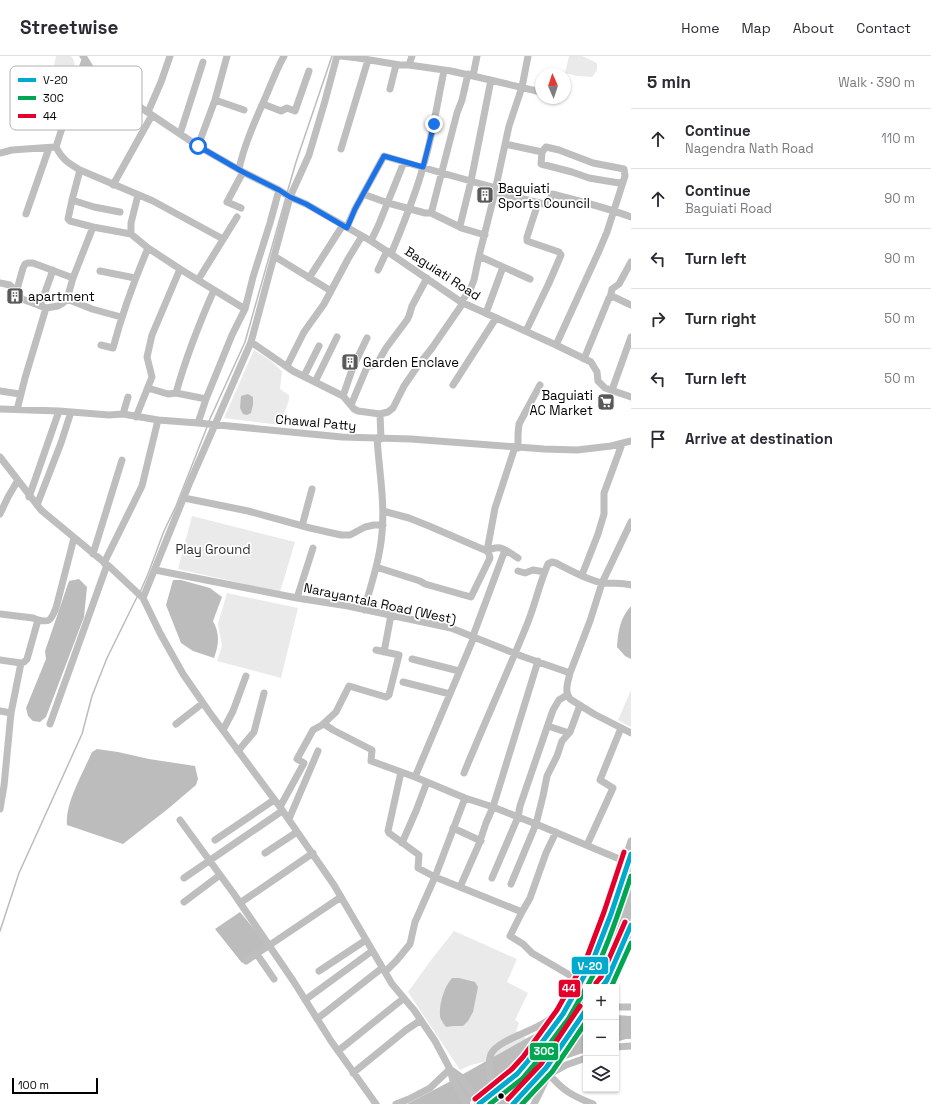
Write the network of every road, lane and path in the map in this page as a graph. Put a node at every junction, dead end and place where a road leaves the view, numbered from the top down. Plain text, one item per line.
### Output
1 (170, 56) edge
2 (227, 56) edge
3 (284, 56) edge
4 (337, 56) edge
5 (341, 56) edge
6 (412, 56) edge
7 (477, 56) edge
8 (528, 56) edge
9 (372, 59) edge
10 (203, 62) dead end
11 (396, 65) junction
12 (409, 65) junction
13 (309, 71) dead end
14 (444, 71) junction
15 (470, 75) junction
16 (491, 80) junction
17 (522, 87) junction
18 (390, 89) dead end
19 (535, 90) edge
20 (215, 100) junction
21 (263, 104) junction
22 (142, 108) edge
23 (244, 110) dead end
24 (150, 113) junction
25 (142, 129) edge
26 (59, 130) edge
27 (141, 130) edge
28 (180, 134) junction
29 (505, 144) junction
30 (198, 146) junction
31 (52, 148) junction
32 (341, 149) dead end
33 (0, 152) edge
34 (542, 152) junction
35 (404, 162) junction
36 (423, 167) junction
37 (80, 170) junction
38 (241, 171) junction
39 (442, 173) junction
40 (626, 179) edge
41 (471, 181) junction
42 (113, 185) junction
43 (279, 190) junction
44 (495, 190) junction
45 (363, 194) junction
46 (138, 195) junction
47 (290, 197) junction
48 (72, 200) junction
49 (388, 203) junction
50 (538, 203) junction
51 (241, 208) dead end
52 (409, 209) junction
53 (613, 210) junction
54 (120, 212) dead end
55 (430, 212) junction
56 (26, 214) dead end
57 (237, 217) dead end
58 (631, 217) edge
59 (345, 226) junction
60 (93, 227) junction
61 (460, 227) junction
62 (131, 234) junction
63 (485, 235) junction
64 (362, 236) junction
65 (224, 239) junction
66 (371, 241) junction
67 (148, 248) junction
68 (389, 252) junction
69 (274, 256) junction
70 (479, 256) junction
71 (631, 262) edge
72 (503, 267) junction
73 (180, 269) junction
74 (53, 270) junction
75 (378, 270) dead end
76 (100, 271) dead end
77 (73, 278) junction
78 (135, 278) junction
79 (309, 278) junction
80 (427, 278) junction
81 (530, 279) dead end
82 (198, 280) junction
83 (0, 283) edge
84 (214, 290) junction
85 (331, 291) junction
86 (16, 293) junction
87 (610, 298) junction
88 (67, 299) junction
89 (462, 302) junction
90 (631, 305) edge
91 (43, 307) junction
92 (245, 309) junction
93 (486, 314) junction
94 (121, 317) junction
95 (496, 318) junction
96 (526, 331) junction
97 (337, 337) dead end
98 (631, 337) edge
99 (367, 338) dead end
100 (251, 342) junction
101 (101, 345) dead end
102 (556, 345) junction
103 (319, 346) dead end
104 (584, 358) junction
105 (287, 366) junction
106 (304, 376) junction
107 (315, 382) junction
108 (453, 385) dead end
109 (540, 385) dead end
110 (148, 388) junction
111 (612, 390) junction
112 (0, 391) edge
113 (176, 393) junction
114 (20, 394) junction
115 (343, 396) junction
116 (128, 397) dead end
117 (631, 397) edge
118 (206, 399) junction
119 (351, 405) junction
120 (0, 409) edge
121 (17, 410) junction
122 (59, 411) junction
123 (71, 412) junction
124 (123, 414) junction
125 (380, 414) junction
126 (136, 417) junction
127 (158, 420) junction
128 (200, 423) junction
129 (215, 425) junction
130 (379, 438) junction
131 (631, 441) edge
132 (622, 444) junction
133 (516, 447) junction
134 (0, 456) edge
135 (122, 460) dead end
136 (18, 480) junction
137 (312, 489) dead end
138 (29, 497) junction
139 (184, 498) junction
140 (37, 505) junction
141 (383, 511) junction
142 (0, 514) edge
143 (631, 522) edge
144 (383, 524) junction
145 (302, 526) junction
146 (74, 538) junction
147 (313, 548) dead end
148 (505, 550) junction
149 (487, 551) junction
150 (94, 554) junction
151 (518, 558) dead end
152 (106, 564) junction
153 (376, 567) junction
154 (155, 570) junction
155 (518, 571) dead end
156 (545, 572) junction
157 (582, 575) junction
158 (602, 583) junction
159 (631, 585) edge
160 (143, 598) junction
161 (297, 598) junction
162 (364, 610) junction
163 (0, 614) edge
164 (391, 616) junction
165 (38, 620) junction
166 (473, 637) junction
167 (376, 650) dead end
168 (384, 652) junction
169 (515, 653) junction
170 (412, 659) dead end
171 (0, 660) edge
172 (538, 662) junction
173 (21, 663) junction
174 (459, 671) junction
175 (570, 673) junction
176 (246, 676) dead end
177 (403, 682) dead end
178 (264, 693) dead end
179 (450, 694) junction
180 (567, 695) junction
181 (203, 703) junction
182 (580, 705) junction
183 (0, 711) edge
184 (12, 713) junction
185 (50, 724) dead end
186 (176, 724) dead end
187 (324, 724) junction
188 (548, 726) junction
189 (621, 728) junction
190 (222, 730) junction
191 (569, 733) junction
192 (631, 733) edge
193 (238, 751) junction
194 (318, 751) dead end
195 (3, 760) edge
196 (401, 772) junction
197 (464, 772) dead end
198 (415, 777) junction
199 (427, 782) junction
200 (465, 798) junction
201 (274, 800) junction
202 (493, 807) junction
203 (0, 809) edge
204 (281, 809) junction
205 (518, 817) junction
206 (289, 819) junction
207 (180, 820) dead end
208 (536, 824) junction
209 (453, 828) junction
210 (297, 832) junction
211 (556, 832) junction
212 (215, 840) dead end
213 (480, 841) junction
214 (631, 841) edge
215 (402, 843) junction
216 (587, 845) junction
217 (313, 853) junction
218 (265, 854) dead end
219 (628, 857) edge
220 (209, 861) junction
221 (220, 875) junction
222 (435, 877) junction
223 (184, 878) dead end
224 (492, 878) dead end
225 (511, 884) dead end
226 (631, 885) edge
227 (460, 886) junction
228 (341, 896) junction
229 (184, 902) dead end
230 (240, 903) junction
231 (631, 906) edge
232 (522, 912) junction
233 (631, 925) edge
234 (366, 940) junction
235 (269, 945) junction
236 (372, 951) junction
237 (256, 954) junction
238 (246, 961) dead end
239 (383, 970) junction
240 (319, 971) dead end
241 (274, 979) dead end
242 (578, 980) junction
243 (590, 984) edge
244 (598, 984) edge
245 (606, 984) edge
246 (583, 995) edge
247 (404, 998) junction
248 (305, 1000) junction
249 (619, 1007) edge
250 (631, 1007) edge
251 (583, 1009) edge
252 (583, 1014) edge
253 (317, 1019) junction
254 (421, 1020) junction
255 (631, 1046) edge
256 (619, 1047) edge
257 (338, 1051) junction
258 (583, 1059) edge
259 (450, 1069) junction
260 (353, 1073) junction
261 (549, 1074) junction
262 (532, 1084) junction
263 (493, 1094) junction
264 (376, 1104) edge
265 (396, 1104) edge
266 (467, 1104) edge
267 (479, 1104) edge
268 (491, 1104) edge
269 (503, 1104) edge
270 (513, 1104) edge
271 (534, 1104) edge
272 (593, 1104) edge

1 - 24 street
2 - 20 street
3 - 21 street
4 - 47 street
5 - 9 street
6 - 12 street
7 - 15 street
8 - 17 street
9 - 11 street
9 - 32 street
10 - 28 street
11 - 12 street
11 - 18 street
12 - 14 street
13 - 21 street
14 - 15 street
14 - 36 street
15 - 16 street
15 - 39 street
16 - 17 street
16 - 41 street
17 - 19 street
17 - 29 street
20 - 23 street
20 - 30 street
21 - 38 street
22 - 24 street, Baguiati Road
24 - 25 street
24 - 28 street, Baguiati Road
26 - 31 street
27 - 42 street
28 - 30 street, Baguiati Road
29 - 34 street
29 - 44 street
30 - 38 street, Baguiati Road
31 - 33 street
31 - 37 street
31 - 56 street
34 - 40 street
34 - 40 street
35 - 36 street
35 - 45 street
35 - 49 street
36 - 39 street
36 - 52 street
37 - 42 street
37 - 48 street
38 - 43 street, Baguiati Road
38 - 51 street
39 - 41 street
39 - 55 street
40 - 53 street
41 - 44 street
41 - 61 street
42 - 46 street
43 - 47 street, Baguiati Road
43 - 92 street
44 - 50 street
44 - 63 street
45 - 49 street
45 - 59 street
46 - 62 street
46 - 65 street
47 - 59 street, Baguiati Road
47 - 69 street
48 - 54 street
48 - 60 street
49 - 52 street
49 - 66 street
50 - 53 street
50 - 96 street
52 - 55 street
52 - 68 street
53 - 58 street
53 - 102 street
55 - 61 street
57 - 65 street
59 - 64 street, Baguiati Road
59 - 79 street
60 - 62 street
60 - 77 street
61 - 63 street
62 - 67 street
63 - 70 street
64 - 66 street, Baguiati Road
64 - 85 street
65 - 82 street
66 - 68 street, Baguiati Road
67 - 73 street
67 - 78 street
68 - 75 street
68 - 80 street, Baguiati Road
69 - 79 street
69 - 100 street
70 - 72 street
70 - 89 street
71 - 87 street
72 - 81 street
72 - 93 street
73 - 82 street
73 - 110 street
74 - 77 street
74 - 86 street
74 - 91 street
76 - 78 street
77 - 88 street
78 - 94 street
79 - 85 street
80 - 89 street, Baguiati Road
80 - 119 street
82 - 84 street
83 - 86 street
84 - 92 street
84 - 113 street
85 - 105 street
86 - 91 street
87 - 90 street
87 - 104 street
88 - 91 street
88 - 94 street
89 - 93 street, Baguiati Road
89 - 125 street
91 - 114 street
92 - 118 street
93 - 95 street, Baguiati Road
94 - 101 street
95 - 96 street, Baguiati Road
95 - 108 street
96 - 102 street, Baguiati Road
97 - 107 street
98 - 111 street
99 - 115 street
100 - 105 street
100 - 129 street
102 - 104 street, Baguiati Road
103 - 106 street
104 - 111 street, Baguiati Road
105 - 106 street
106 - 107 street
107 - 115 street
109 - 133 street
110 - 113 street
110 - 126 street
111 - 117 street, Baguiati Road
112 - 114 street
113 - 118 street
114 - 121 street
115 - 119 street
116 - 124 street
118 - 128 street
119 - 125 street
120 - 121 street, Chawal Patty
121 - 122 street, Chawal Patty
122 - 123 street, Chawal Patty
122 - 138 street
123 - 124 street, Chawal Patty
123 - 140 street
124 - 126 street, Chawal Patty
125 - 130 street
126 - 127 street, Chawal Patty
127 - 128 street, Chawal Patty
127 - 152 street
128 - 129 street, Chawal Patty
129 - 130 street, Chawal Patty
129 - 139 street
130 - 133 street, Chawal Patty
130 - 141 street
131 - 132 street, Chawal Patty
132 - 133 street, Chawal Patty
132 - 157 street
133 - 149 street
134 - 136 street
135 - 150 street
136 - 138 street
136 - 142 street
137 - 145 street
138 - 140 street
139 - 145 street
139 - 154 street
140 - 146 street
141 - 144 street
141 - 149 street
143 - 158 street
144 - 145 street
144 - 153 street
146 - 150 street
146 - 165 street
147 - 161 street
148 - 149 street
148 - 151 street
148 - 166 street
149 - 153 street
150 - 152 street
152 - 160 street
152 - 185 street
153 - 162 street
154 - 160 street
154 - 161 street, Narayantala Road (West)
155 - 156 street
156 - 157 street
156 - 169 street
157 - 158 street
158 - 159 street
158 - 175 street
160 - 181 street
161 - 162 street, Narayantala Road (West)
162 - 164 street, Narayantala Road (West)
163 - 165 street
164 - 166 street, Narayantala Road (West)
164 - 168 street
165 - 173 street
166 - 169 street, Narayantala Road (West)
166 - 174 street
167 - 168 street
168 - 187 street
169 - 172 street, Narayantala Road (West)
169 - 197 street
170 - 174 street
171 - 173 street
172 - 175 street, Narayantala Road (West)
172 - 202 street
173 - 184 street
174 - 179 street
175 - 180 street
176 - 190 street
177 - 179 street
178 - 193 street
179 - 198 street
180 - 182 street
180 - 188 street
181 - 186 street
181 - 190 street
182 - 189 street
182 - 191 street
183 - 184 street
184 - 195 street
187 - 196 street
187 - 204 street
188 - 191 street
188 - 205 street
189 - 192 street
189 - 216 street
190 - 193 street
191 - 208 street
193 - 201 street
194 - 206 street
195 - 203 street
196 - 198 street
196 - 215 street
198 - 199 street
199 - 200 street
199 - 215 street
200 - 202 street
200 - 209 street
201 - 204 street
201 - 212 street
202 - 205 street
202 - 213 street
204 - 206 street
204 - 220 street
205 - 208 street
205 - 224 street
206 - 210 street
207 - 220 street
208 - 211 street
208 - 225 street
209 - 213 street
209 - 222 street
210 - 217 street
210 - 218 street
211 - 216 street
211 - 232 street
213 - 227 street
214 - 219 street
215 - 222 street
216 - 219 street
217 - 228 street
217 - 230 street
219 - 242 street
219 - 263 main road
220 - 221 street
220 - 223 street
221 - 229 street
221 - 230 street
222 - 227 street
222 - 239 street
226 - 243 main road
227 - 232 street
228 - 234 street
228 - 235 street
230 - 235 street
231 - 244 main road
232 - 242 street
233 - 245 main road
234 - 236 street
234 - 240 street
235 - 237 street
235 - 248 street
236 - 239 street
236 - 248 street
237 - 238 street
237 - 241 street
239 - 247 street
239 - 253 street
242 - 263 street
246 - 268 main road
247 - 254 street
247 - 257 street
248 - 253 street
249 - 250 street
251 - 269 main road
252 - 262 main road
253 - 257 street
254 - 259 street
254 - 260 street
255 - 256 street
257 - 260 street
258 - 261 street
259 - 265 street
259 - 266 street
259 - 267 street
260 - 264 street
261 - 262 street
261 - 271 street
261 - 272 street
262 - 270 main road
263 - 267 main road

